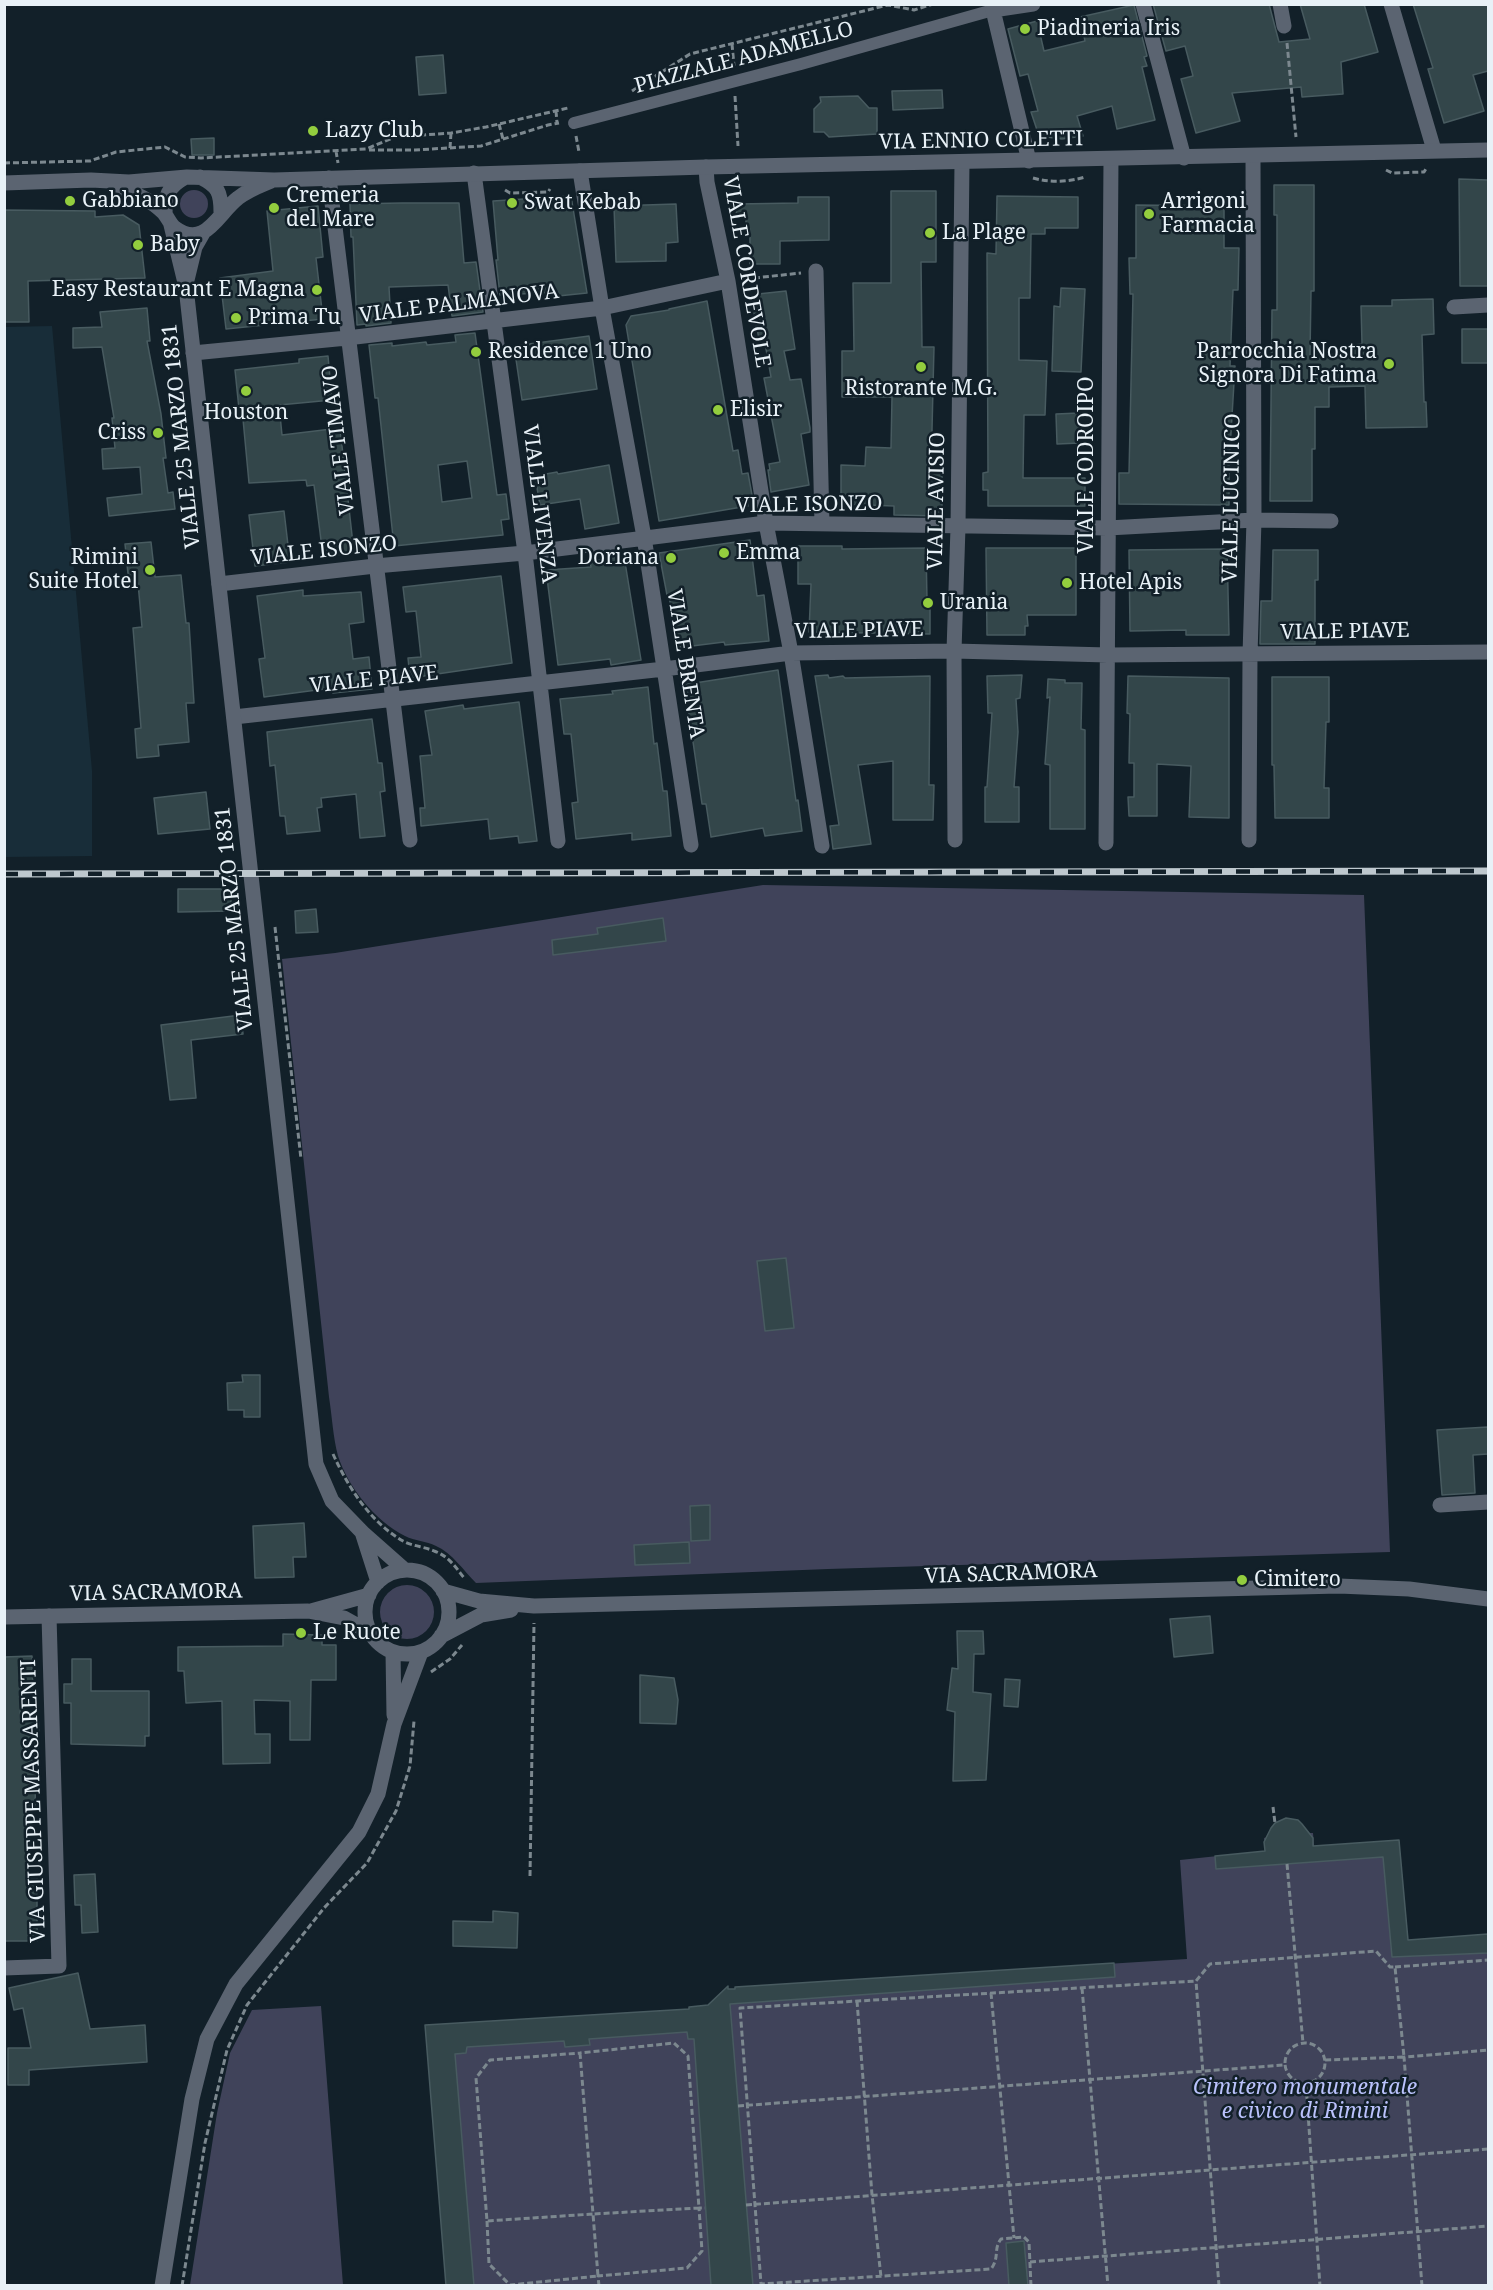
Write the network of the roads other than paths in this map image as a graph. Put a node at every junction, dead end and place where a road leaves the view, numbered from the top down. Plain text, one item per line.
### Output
1 (1033, 4) edge
2 (1143, 4) edge
3 (1281, 4) edge
4 (1391, 4) edge
5 (993, 10) junction
6 (1284, 26) road end
7 (574, 123) road end
8 (1434, 150) junction
9 (1488, 150) edge
10 (1253, 156) junction
11 (1184, 158) junction
12 (1111, 159) junction
13 (962, 162) junction
14 (706, 167) junction
15 (1029, 169) junction
16 (580, 171) junction
17 (474, 173) junction
18 (194, 177) junction
19 (328, 178) junction
20 (91, 180) junction
21 (274, 180) junction
22 (4, 183) edge
23 (221, 212) junction
24 (168, 219) junction
25 (203, 232) junction
26 (816, 271) road end
27 (728, 281) junction
28 (186, 287) junction
29 (1488, 305) edge
30 (1454, 307) dead end
31 (602, 308) junction
32 (493, 322) junction
33 (347, 338) junction
34 (194, 353) junction
35 (1254, 520) junction
36 (1331, 521) dead end
37 (766, 523) junction
38 (822, 524) junction
39 (958, 527) junction
40 (1108, 528) junction
41 (644, 537) junction
42 (525, 553) junction
43 (375, 566) junction
44 (219, 584) junction
45 (954, 651) junction
46 (791, 652) junction
47 (1488, 652) edge
48 (1250, 654) junction
49 (1108, 656) junction
50 (664, 669) junction
51 (539, 683) junction
52 (392, 700) junction
53 (234, 717) junction
54 (410, 840) dead end
55 (955, 840) dead end
56 (1249, 840) dead end
57 (558, 841) dead end
58 (1106, 843) dead end
59 (691, 845) dead end
60 (822, 846) dead end
61 (1488, 1503) edge
62 (1440, 1505) dead end
63 (362, 1532) junction
64 (405, 1570) junction
65 (373, 1588) junction
66 (442, 1591) junction
67 (1488, 1599) edge
68 (534, 1606) junction
69 (308, 1611) junction
70 (50, 1616) junction
71 (4, 1617) edge
72 (371, 1634) junction
73 (441, 1636) junction
74 (393, 1652) junction
75 (421, 1652) junction
76 (394, 1724) junction
77 (4, 1968) edge
78 (162, 2286) edge

1 - 5 street
2 - 11 street
3 - 6 street
4 - 8 street
5 - 7 street, PIAZZALE ADAMELLO
5 - 15 street
8 - 9 street, VIA ENNIO COLETTI
8 - 10 street, VIA ENNIO COLETTI
10 - 11 street, VIA ENNIO COLETTI
10 - 35 street, VIALE LUCINICO
11 - 12 street, VIA ENNIO COLETTI
12 - 15 street, VIA ENNIO COLETTI
12 - 40 street, VIALE CODROIPO
13 - 14 street, VIA ENNIO COLETTI
13 - 15 street, VIA ENNIO COLETTI
13 - 39 street, VIALE AVISIO
14 - 16 street, VIA ENNIO COLETTI
14 - 27 street, VIALE CORDEVOLE
16 - 17 street, VIA ENNIO COLETTI
16 - 31 street, VIALE BRENTA
17 - 19 street, VIA ENNIO COLETTI
17 - 32 street, VIALE LIVENZA
18 - 20 street, VIA ENNIO COLETTI
18 - 21 street, VIA ENNIO COLETTI
18 - 23 street
18 - 24 street
19 - 21 street, VIA ENNIO COLETTI
19 - 33 street, VIALE TIMAVO
20 - 22 street
20 - 24 street
21 - 23 street
23 - 25 street
24 - 25 street
24 - 28 street, VIALE 25 MARZO 1831
25 - 28 street, VIALE 25 MARZO 1831
26 - 38 street
27 - 31 street, VIALE PALMANOVA
27 - 37 street, VIALE CORDEVOLE
28 - 34 street, VIALE 25 MARZO 1831
29 - 30 street
31 - 32 street, VIALE PALMANOVA
31 - 41 street, VIALE BRENTA
32 - 33 street, VIALE PALMANOVA
32 - 42 street, VIALE LIVENZA
33 - 34 street, VIALE PALMANOVA
33 - 43 street, VIALE TIMAVO
34 - 44 street, VIALE 25 MARZO 1831
35 - 36 street, VIALE ISONZO
35 - 40 street, VIALE ISONZO
35 - 48 street, VIALE LUCINICO
37 - 38 street, VIALE ISONZO
37 - 41 street, VIALE ISONZO
37 - 46 street, VIALE CORDEVOLE
38 - 39 street, VIALE ISONZO
39 - 40 street, VIALE ISONZO
39 - 45 street, VIALE AVISIO
40 - 49 street, VIALE CODROIPO
41 - 42 street, VIALE ISONZO
41 - 50 street, VIALE BRENTA
42 - 43 street, VIALE ISONZO
42 - 51 street, VIALE LIVENZA
43 - 44 street, VIALE ISONZO
43 - 52 street, VIALE TIMAVO
44 - 53 street, VIALE 25 MARZO 1831
45 - 46 street, VIALE PIAVE
45 - 49 street, VIALE PIAVE
45 - 55 street, VIALE AVISIO
46 - 50 street, VIALE PIAVE
46 - 60 street, VIALE CORDEVOLE
47 - 48 street, VIALE PIAVE
48 - 49 street, VIALE PIAVE
48 - 56 street, VIALE LUCINICO
49 - 58 street, VIALE CODROIPO
50 - 51 street, VIALE PIAVE
50 - 59 street, VIALE BRENTA
51 - 52 street, VIALE PIAVE
51 - 57 street, VIALE LIVENZA
52 - 53 street, VIALE PIAVE
52 - 54 street, VIALE TIMAVO
53 - 63 street, VIALE 25 MARZO 1831
61 - 62 street
63 - 64 street, VIALE 25 MARZO 1831
63 - 65 street, VIALE 25 MARZO 1831
64 - 65 street
64 - 66 street
65 - 69 street, VIA SACRAMORA
65 - 72 street
66 - 68 street, VIA SACRAMORA
66 - 73 street
67 - 68 street, VIA SACRAMORA
68 - 73 street, VIA SACRAMORA
69 - 70 street, VIA SACRAMORA
69 - 72 street, VIA SACRAMORA
70 - 71 street, VIA SACRAMORA
70 - 77 street, VIA GIUSEPPE MASSARENTI
72 - 74 street
73 - 75 street
74 - 75 street
74 - 76 street
75 - 76 street
76 - 78 street

